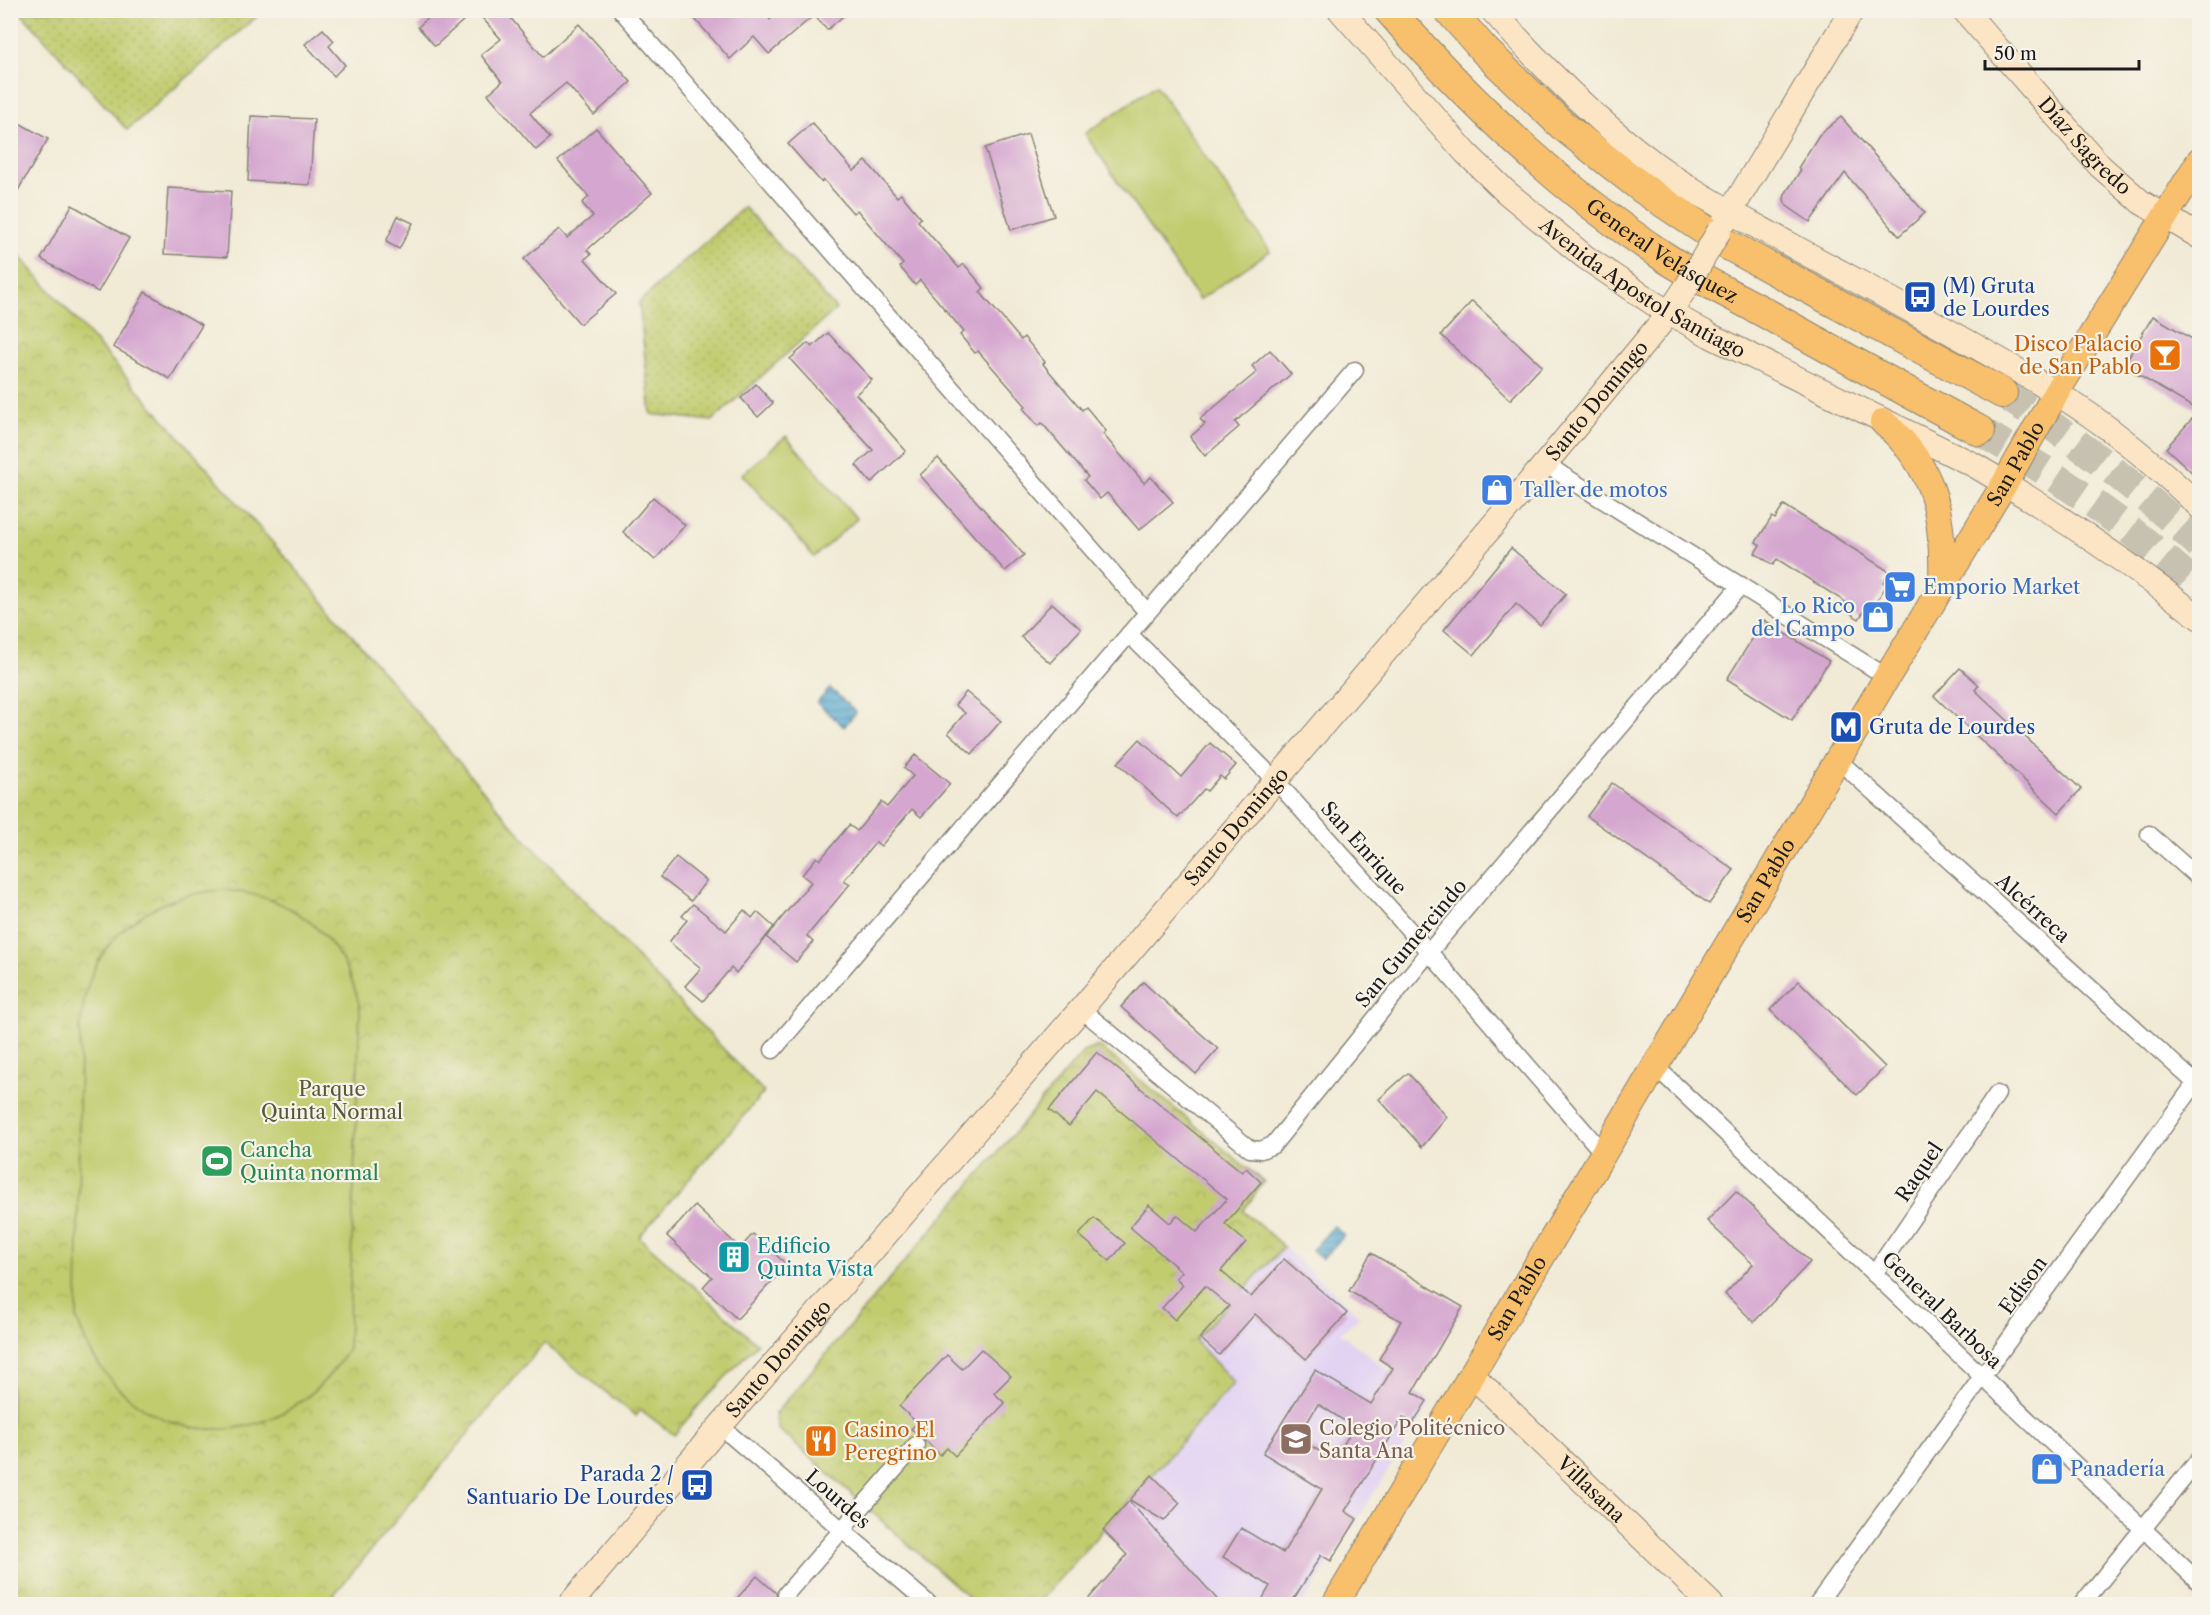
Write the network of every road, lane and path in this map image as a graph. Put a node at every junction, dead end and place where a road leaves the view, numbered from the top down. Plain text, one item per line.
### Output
1 (621, 10) edge
2 (1340, 10) edge
3 (1389, 10) edge
4 (1449, 10) edge
5 (1492, 10) edge
6 (1852, 10) edge
7 (1964, 10) edge
8 (2199, 160) edge
9 (2164, 218) junction
10 (1725, 221) junction
11 (2199, 237) edge
12 (1669, 313) junction
13 (1354, 370) dead end
14 (2002, 393) tunnel mouth
15 (2056, 393) junction
16 (1883, 422) junction
17 (1980, 431) tunnel mouth
18 (1545, 464) junction
19 (2005, 483) junction
20 (2199, 507) edge
21 (1741, 585) junction
22 (1942, 586) junction
23 (1147, 612) junction
24 (2199, 618) edge
25 (1129, 634) junction
26 (1887, 677) junction
27 (1838, 760) junction
28 (1275, 780) junction
29 (2149, 834) dead end
30 (2199, 879) edge
31 (1429, 952) junction
32 (1081, 1009) junction
33 (773, 1050) dead end
34 (1656, 1067) junction
35 (2198, 1082) edge
36 (1998, 1094) dead end
37 (1604, 1154) junction
38 (1874, 1274) junction
39 (1472, 1375) junction
40 (1982, 1377) junction
41 (720, 1426) junction
42 (916, 1445) dead end
43 (2199, 1458) edge
44 (2143, 1529) junction
45 (842, 1530) junction
46 (2199, 1583) edge
47 (786, 1594) dead end
48 (570, 1605) edge
49 (929, 1605) edge
50 (1335, 1605) edge
51 (1711, 1605) edge
52 (1817, 1605) edge
53 (2082, 1605) edge

1 - 23 street
2 - 12 street, Avenida Apostol Santiago
3 - 17 highway, General Velásquez
4 - 14 highway, General Velásquez
5 - 10 street
6 - 10 street, Santo Domingo
7 - 9 street, Díaz Sagredo
8 - 9 main road, San Pablo
9 - 11 street, Díaz Sagredo
9 - 15 main road, San Pablo
10 - 12 street, Santo Domingo, bridge
10 - 15 street
12 - 16 street, Avenida Apostol Santiago
12 - 18 street, Santo Domingo
13 - 23 street
15 - 19 main road, San Pablo
15 - 20 street
16 - 19 street, Avenida Apostol Santiago
16 - 22 main road
18 - 21 street
18 - 28 street, Santo Domingo
19 - 22 main road, San Pablo
19 - 24 street, Avenida Apostol Santiago
21 - 26 street
21 - 31 street, San Gumercindo
22 - 26 main road, San Pablo
23 - 25 street
25 - 28 street, San Enrique
25 - 33 street
26 - 27 main road, San Pablo
27 - 34 main road, San Pablo
27 - 35 street, Alcérreca
28 - 31 street, San Enrique
28 - 32 street, Santo Domingo
29 - 30 street
31 - 32 street, San Gumercindo
31 - 37 street, San Enrique
32 - 41 street, Santo Domingo
34 - 37 main road, San Pablo
34 - 38 street, General Barbosa
35 - 40 street, Edison
36 - 38 street, Raquel
37 - 39 main road, San Pablo
38 - 40 street, General Barbosa
39 - 50 main road, San Pablo
39 - 51 street, Villasana
40 - 44 street, General Barbosa
40 - 52 street, Edison
41 - 45 street, Lourdes
41 - 48 street, Santo Domingo
42 - 45 street
43 - 44 street
44 - 46 street, General Barbosa
44 - 53 street
45 - 47 street
45 - 49 street, Lourdes

